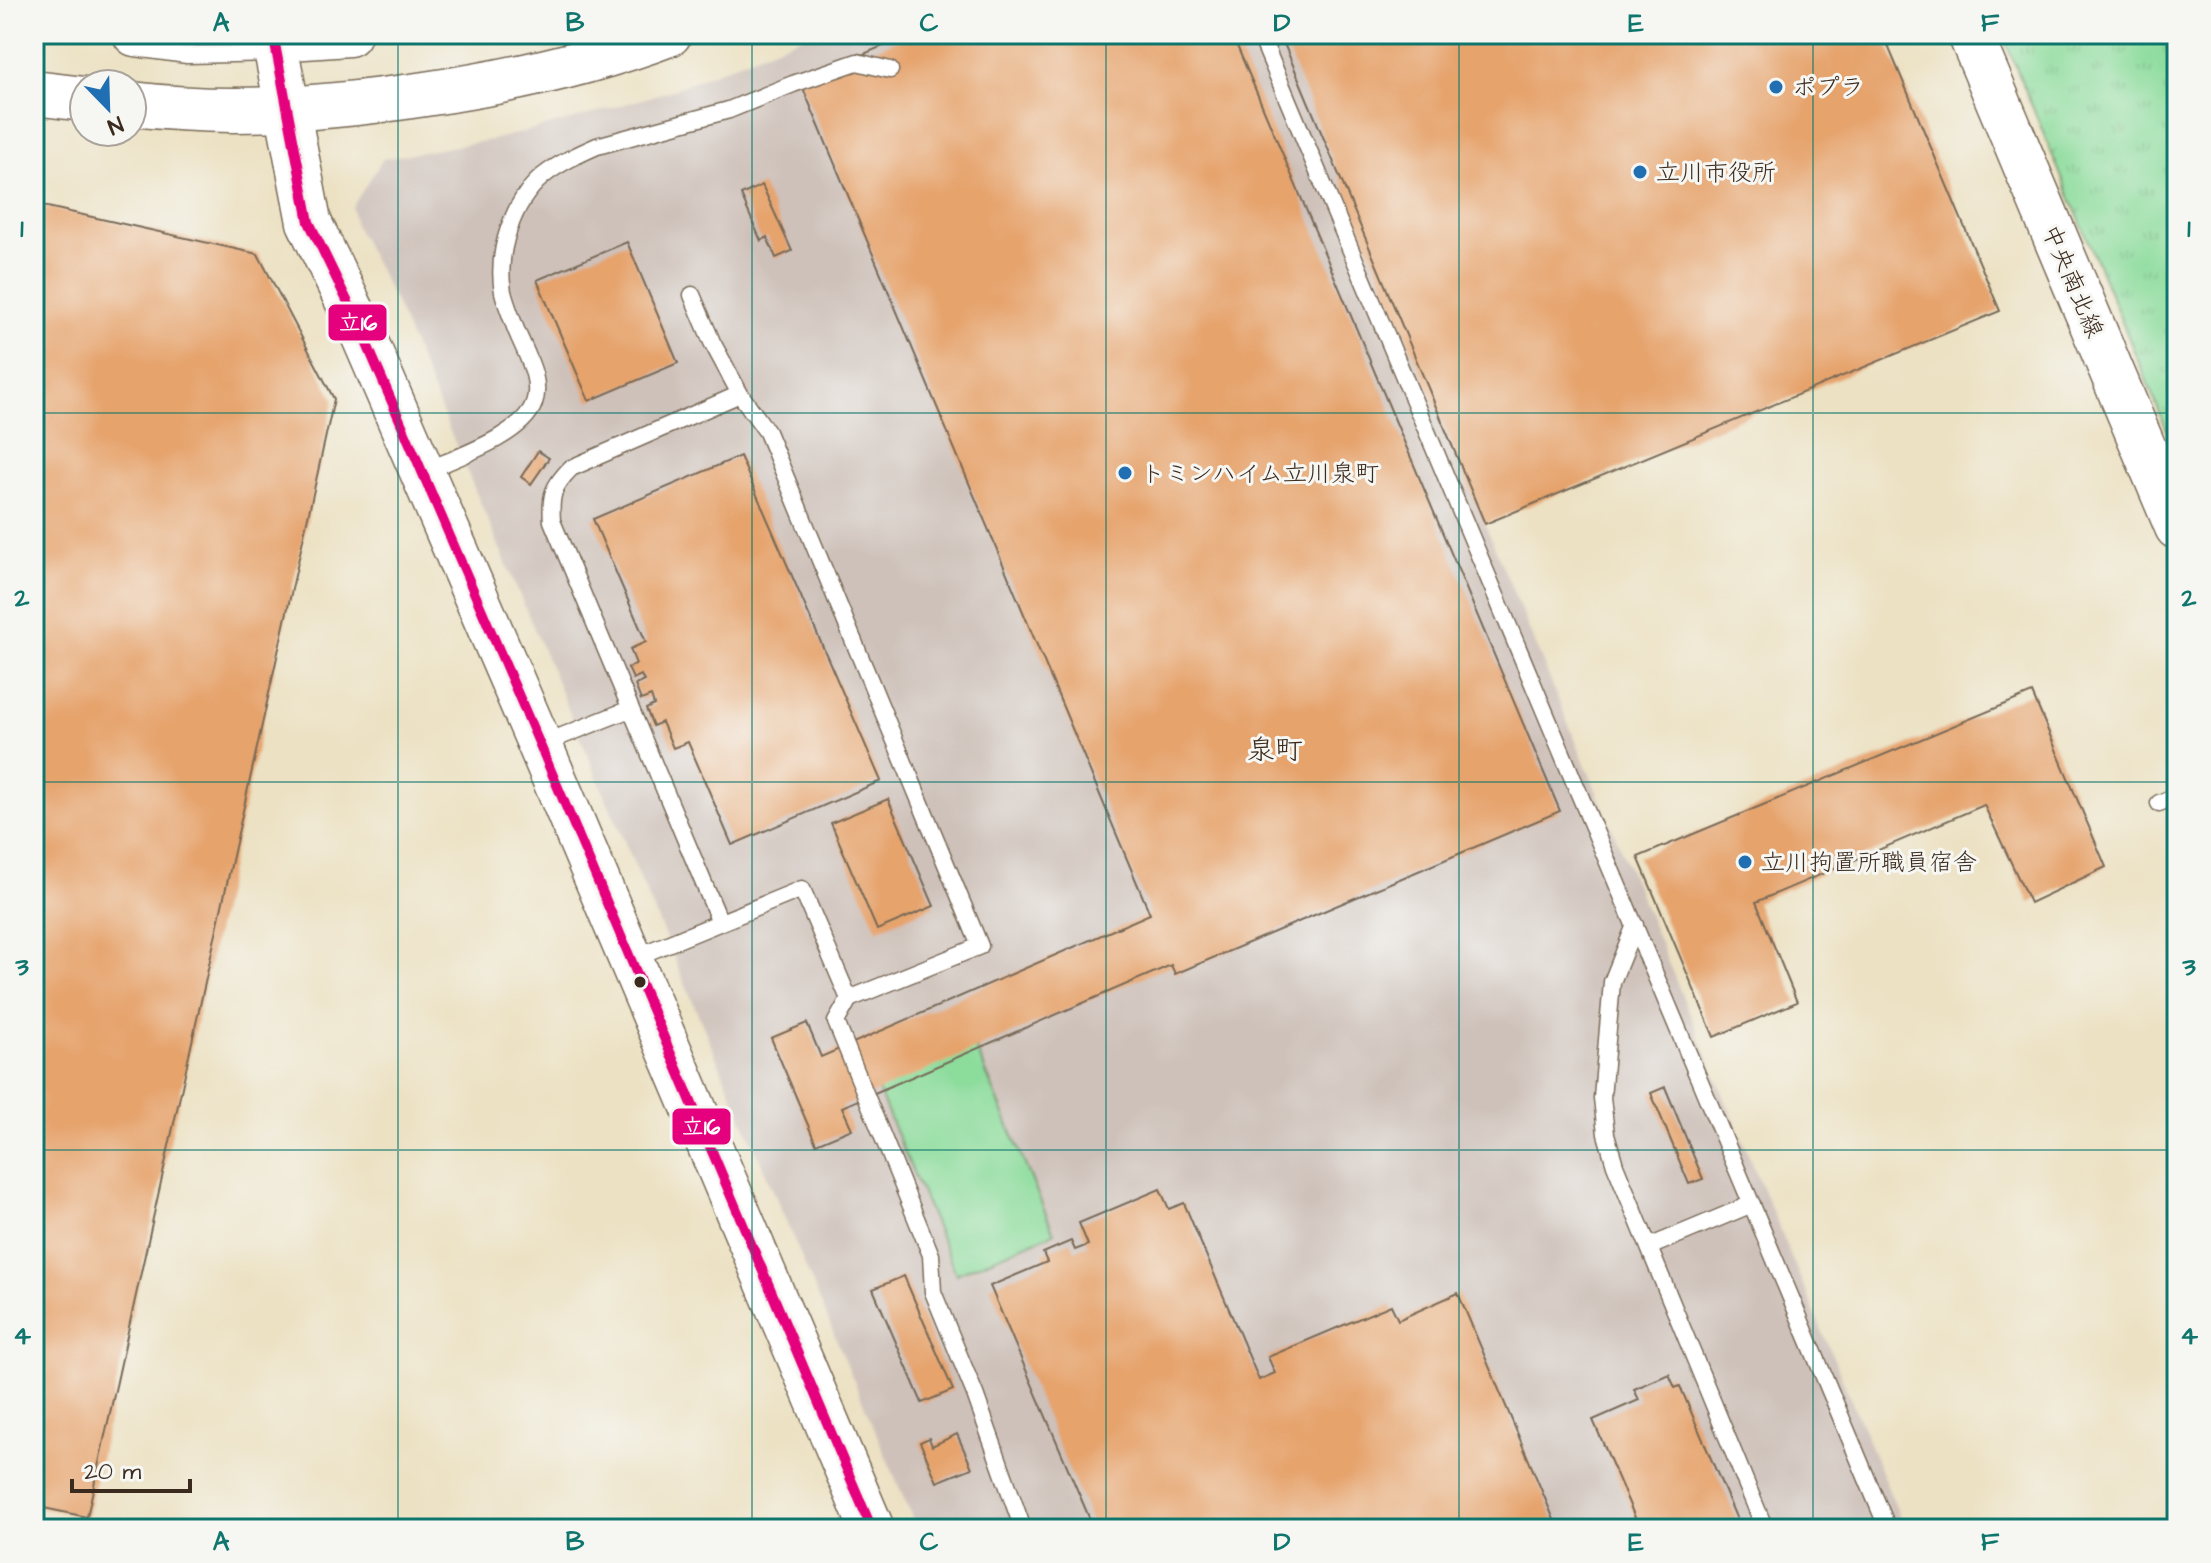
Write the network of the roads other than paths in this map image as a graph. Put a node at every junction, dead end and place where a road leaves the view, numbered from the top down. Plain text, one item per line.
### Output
1 (135, 34) edge
2 (349, 34) edge
3 (669, 34) edge
4 (1260, 34) edge
5 (1970, 34) edge
6 (274, 39) junction
7 (890, 70) dead end
8 (34, 93) edge
9 (68, 97) edge
10 (148, 106) edge
11 (286, 110) junction
12 (692, 295) dead end
13 (740, 394) junction
14 (421, 472) junction
15 (2177, 527) edge
16 (630, 709) junction
17 (540, 745) junction
18 (2177, 796) edge
19 (2159, 803) dead end
20 (720, 922) junction
21 (1635, 925) junction
22 (631, 959) junction
23 (849, 999) junction
24 (1752, 1204) junction
25 (1649, 1247) junction
26 (872, 1529) edge
27 (1023, 1529) edge
28 (1765, 1529) edge
29 (1888, 1529) edge

1 - 6 street
2 - 6 street
3 - 11 street
4 - 21 lane
5 - 15 street, 中央南北線
6 - 11 street
7 - 14 lane
8 - 9 street
10 - 11 street
11 - 14 street
12 - 13 lane
13 - 16 lane
13 - 23 lane
14 - 17 street
16 - 17 lane
16 - 20 lane
17 - 22 street
18 - 19 lane
20 - 22 lane
20 - 23 lane
21 - 24 lane
21 - 25 lane
22 - 26 street
23 - 27 lane
24 - 25 lane
24 - 29 lane
25 - 28 lane

